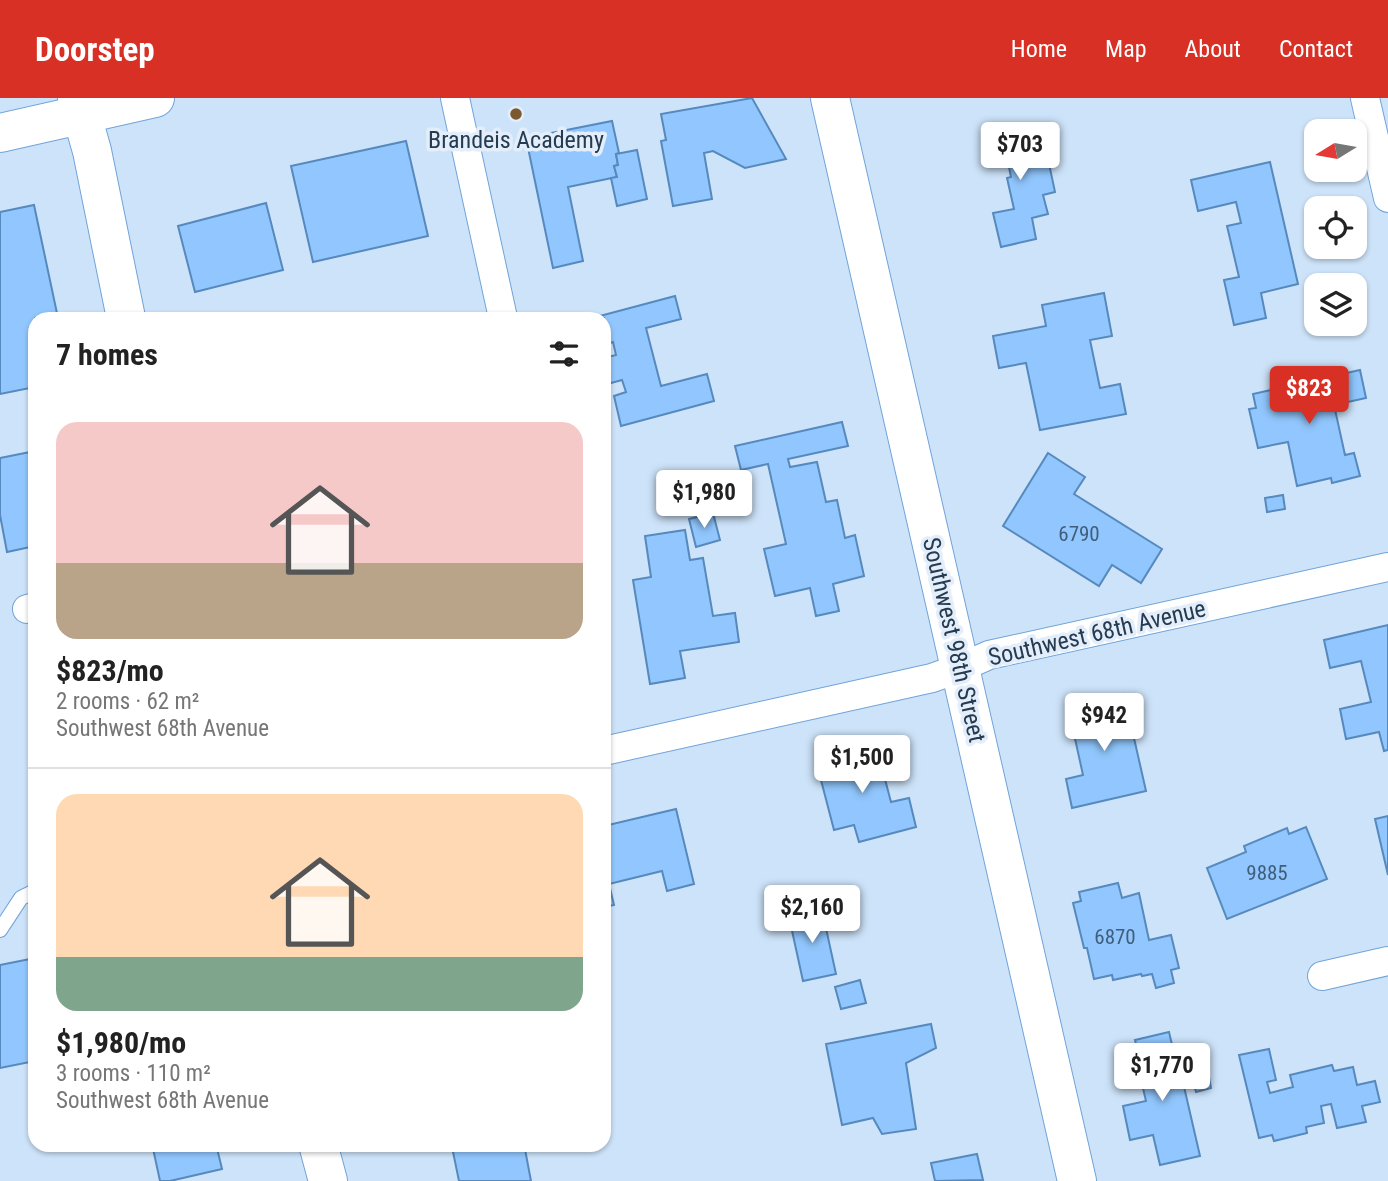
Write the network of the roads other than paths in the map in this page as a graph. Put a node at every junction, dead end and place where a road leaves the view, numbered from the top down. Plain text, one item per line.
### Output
1 (155, 98) edge
2 (455, 98) edge
3 (830, 98) edge
4 (1365, 98) edge
5 (79, 106) edge
6 (0, 133) edge
7 (1388, 198) edge
8 (126, 312) edge
9 (502, 312) edge
10 (1388, 567) edge
11 (960, 668) junction
12 (611, 749) edge
13 (28, 894) edge
14 (0, 930) edge
15 (1388, 961) edge
16 (1322, 976) dead end
17 (320, 1152) edge
18 (328, 1181) edge
19 (1077, 1181) edge

1 - 5 street
2 - 9 street
3 - 11 street, Southwest 98th Street
4 - 7 street
5 - 6 street
5 - 8 street
10 - 11 street, Southwest 68th Avenue
11 - 12 street, Southwest 68th Avenue
11 - 19 street, Southwest 98th Street
13 - 14 lane
15 - 16 street
17 - 18 street

